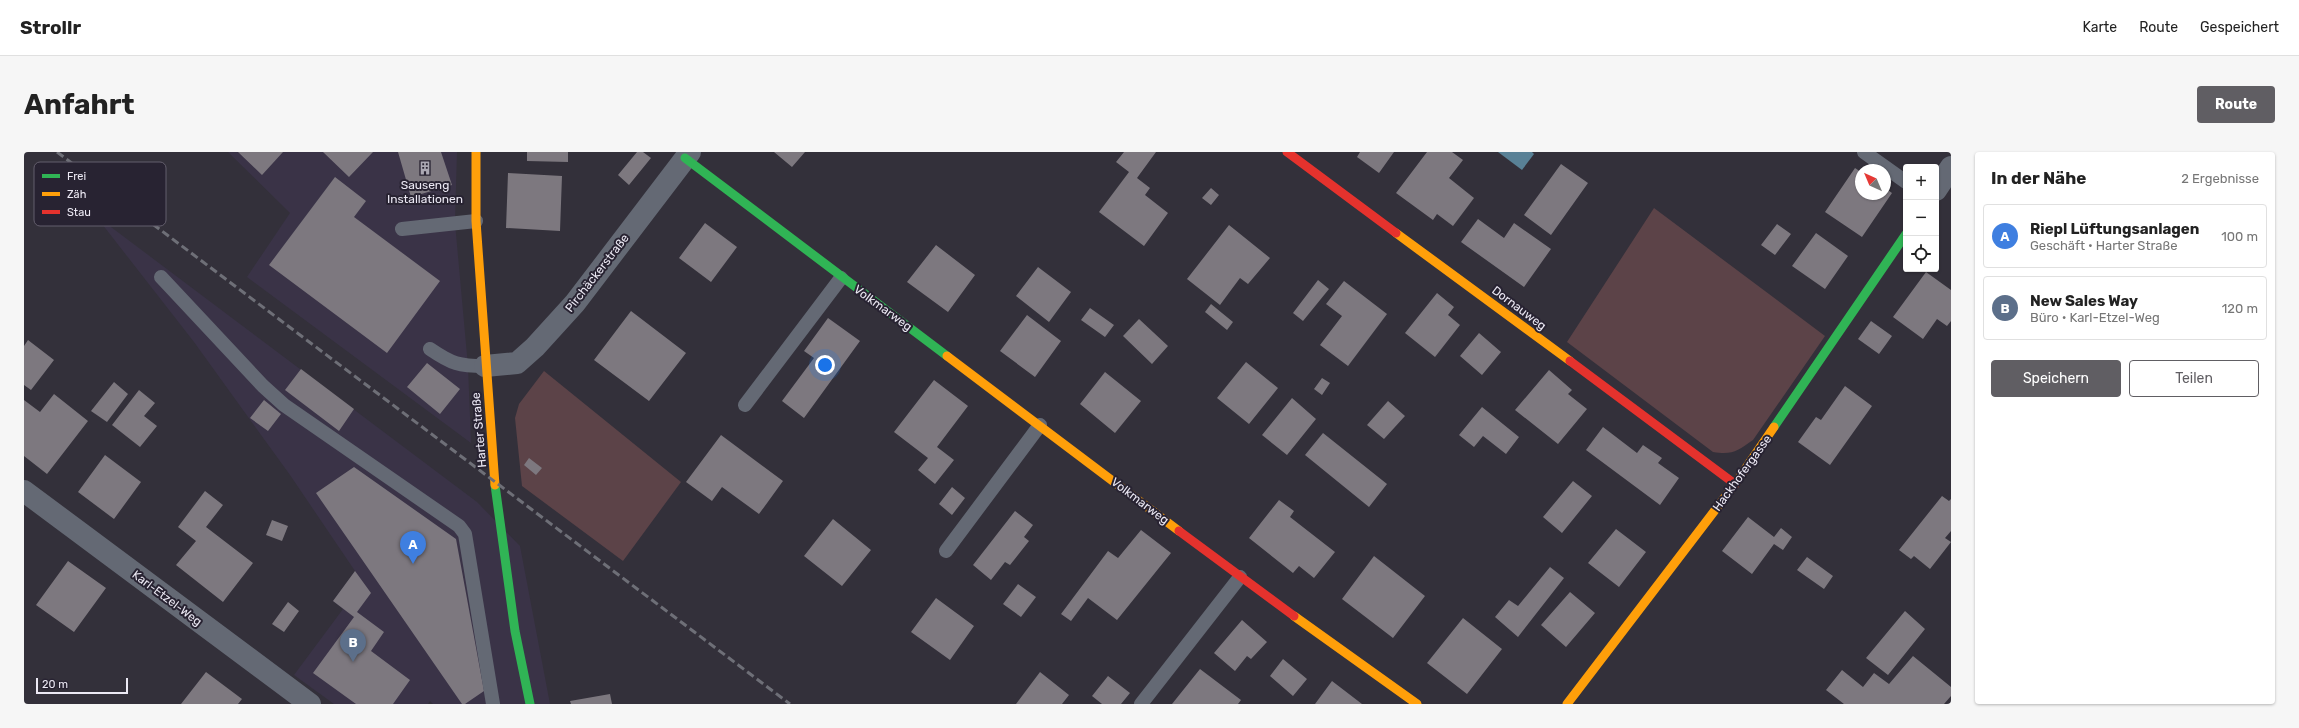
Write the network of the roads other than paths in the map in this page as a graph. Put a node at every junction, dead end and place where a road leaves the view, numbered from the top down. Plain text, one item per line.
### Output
1 (476, 152) edge
2 (1287, 152) edge
3 (1864, 152) edge
4 (687, 155) edge
5 (1951, 167) edge
6 (1903, 180) edge
7 (1939, 185) edge
8 (476, 221) junction
9 (402, 229) dead end
10 (1905, 236) edge
11 (161, 277) dead end
12 (841, 278) junction
13 (430, 349) dead end
14 (485, 366) junction
15 (745, 405) dead end
16 (1040, 425) junction
17 (1736, 484) junction
18 (28, 501) edge
19 (946, 551) dead end
20 (1240, 577) junction
21 (288, 698) edge
22 (310, 704) edge
23 (494, 704) edge
24 (530, 704) edge
25 (1141, 704) edge
26 (1417, 704) edge
27 (1567, 704) edge

1 - 8 street, Harter Straße
2 - 17 street, Dornauweg
3 - 6 lane
4 - 12 street, Volkmarweg
4 - 14 street, Pirchäckerstraße
5 - 7 street
8 - 9 lane
8 - 14 street, Harter Straße
10 - 17 street, Hackhofergasse
11 - 23 lane
12 - 15 lane, Volkmarweg
12 - 16 street, Volkmarweg
13 - 14 lane
14 - 24 street, Harter Straße
16 - 19 lane
16 - 20 street, Volkmarweg
17 - 27 street, Hackhofergasse
18 - 21 street, Karl-Etzel-Weg
20 - 25 lane
20 - 26 street, Volkmarweg
21 - 22 street, Karl-Etzel-Weg

